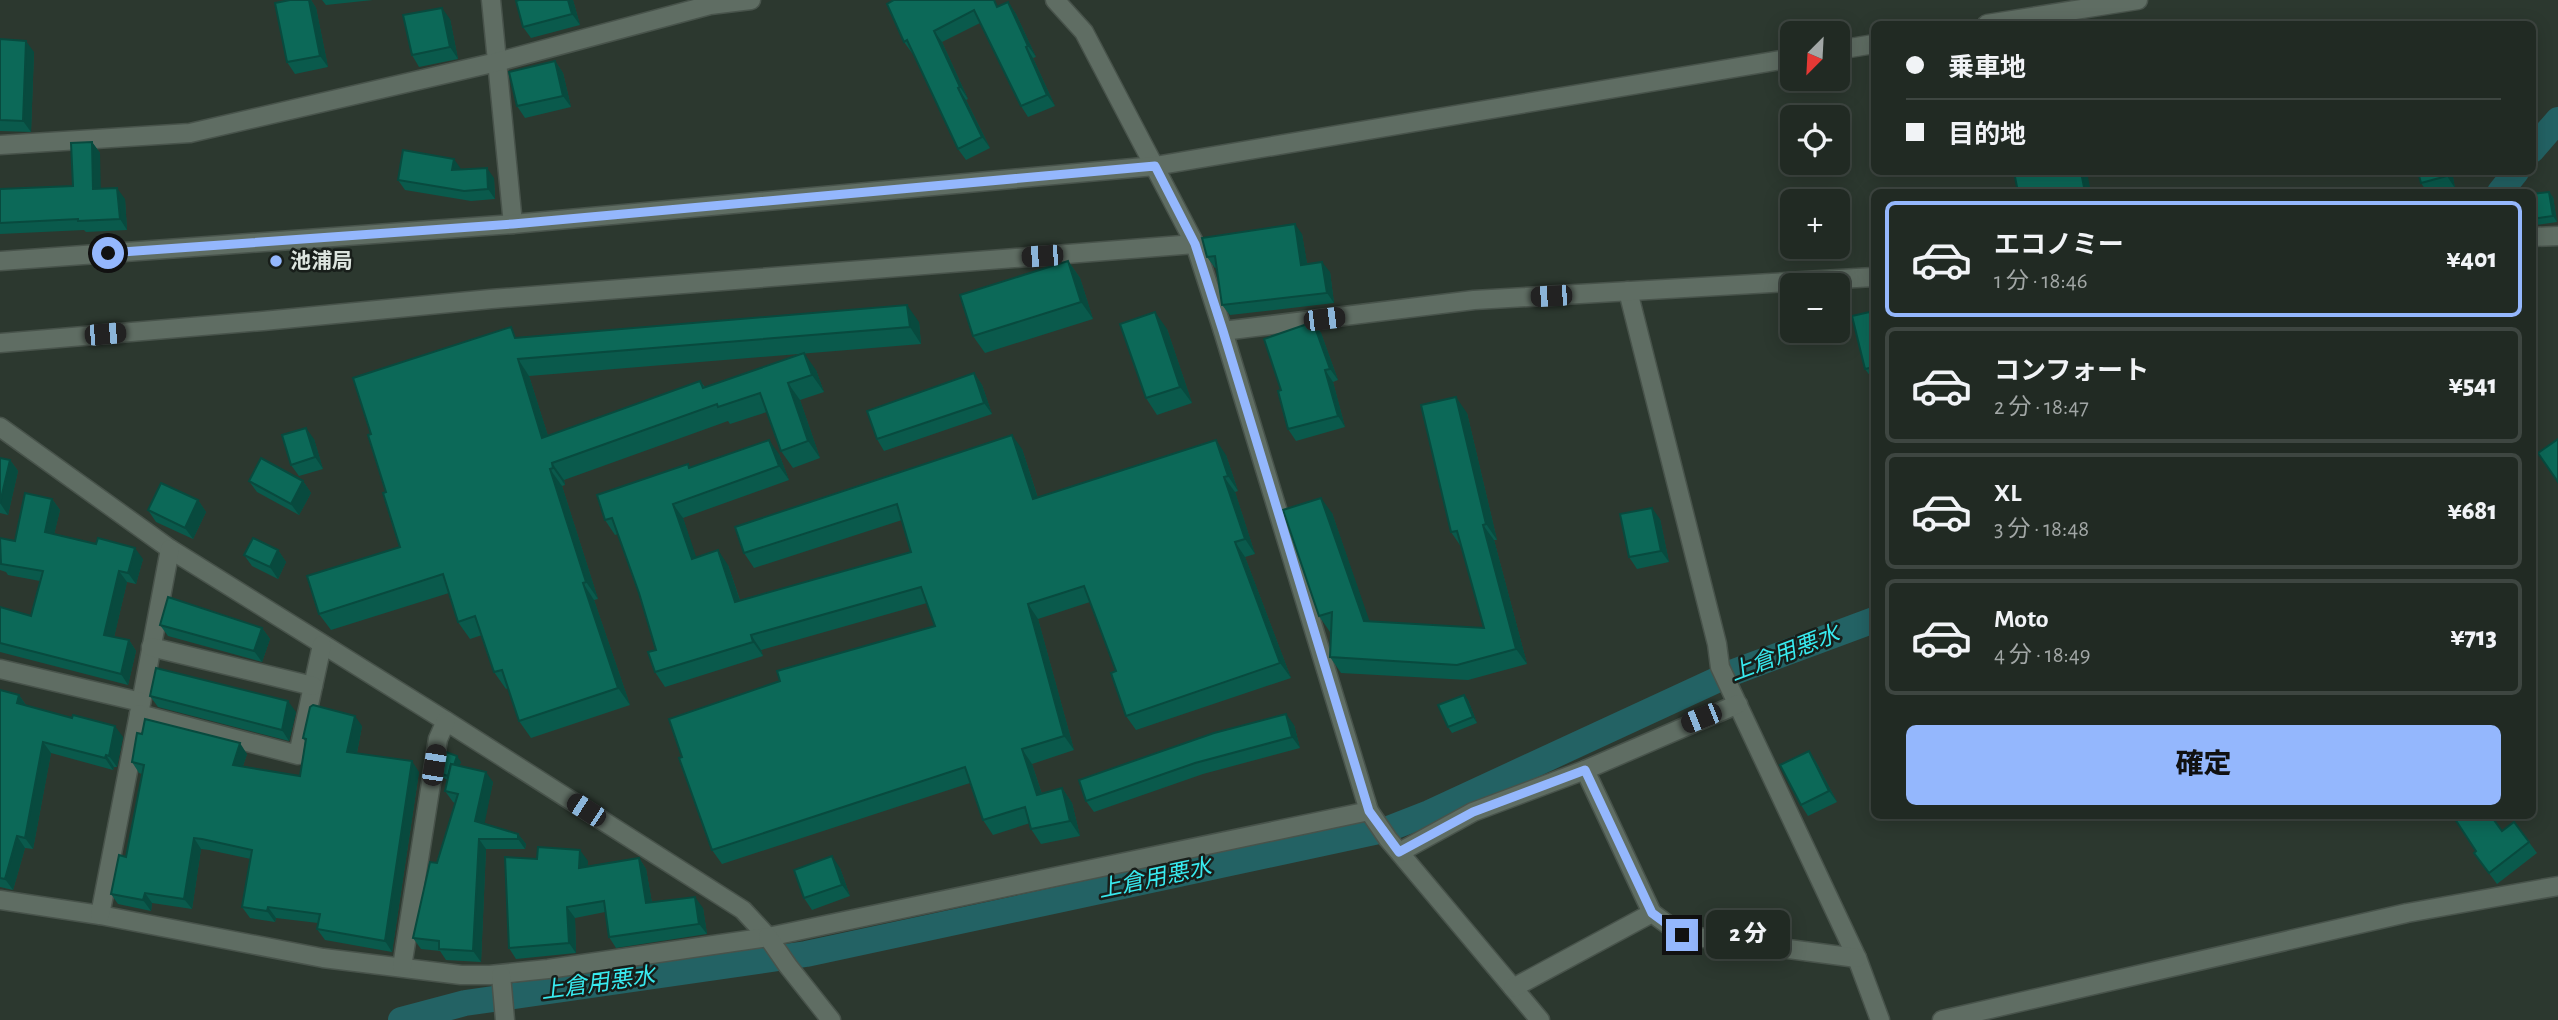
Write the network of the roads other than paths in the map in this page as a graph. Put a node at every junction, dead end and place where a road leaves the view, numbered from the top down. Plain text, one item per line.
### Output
1 (492, 0) edge
2 (751, 0) edge
3 (1055, 0) edge
4 (2138, 0) edge
5 (2006, 21) edge
6 (1871, 44) edge
7 (1850, 48) edge
8 (1780, 60) edge
9 (497, 62) junction
10 (0, 145) edge
11 (1155, 166) junction
12 (513, 224) junction
13 (2558, 236) edge
14 (2536, 237) edge
15 (1195, 244) junction
16 (0, 261) edge
17 (1871, 276) edge
18 (1628, 291) junction
19 (1223, 331) junction
20 (0, 343) edge
21 (0, 427) edge
22 (170, 550) junction
23 (322, 645) junction
24 (151, 647) junction
25 (0, 669) edge
26 (313, 686) junction
27 (1735, 697) junction
28 (140, 708) junction
29 (446, 721) junction
30 (1585, 770) junction
31 (1369, 811) junction
32 (1394, 845) junction
33 (2558, 886) edge
34 (0, 900) edge
35 (1652, 913) junction
36 (100, 915) junction
37 (768, 937) junction
38 (1857, 958) junction
39 (402, 967) junction
40 (501, 975) junction
41 (1513, 988) junction
42 (505, 1017) edge
43 (831, 1020) edge
44 (1540, 1020) edge
45 (1881, 1020) edge
46 (1942, 1020) edge

1 - 9 street
2 - 9 street
3 - 11 street
4 - 5 street
6 - 7 street
8 - 11 street
9 - 10 street
9 - 12 street
11 - 12 street
11 - 15 street
12 - 16 street
13 - 14 street
15 - 19 street
15 - 20 street
17 - 18 street
18 - 19 street
18 - 27 street
19 - 31 street
21 - 22 street
22 - 23 street
22 - 24 street
23 - 26 street
23 - 29 street
24 - 26 street
24 - 28 street
25 - 28 street
26 - 28 street
27 - 30 street
27 - 38 street
28 - 36 street
29 - 37 street
29 - 39 street
30 - 32 street
30 - 35 street
31 - 32 street
31 - 37 street
32 - 41 street
33 - 46 street
34 - 36 street
35 - 38 street
35 - 41 street
36 - 39 street
37 - 40 street
37 - 43 street
38 - 45 street
39 - 40 street
40 - 42 street
41 - 44 street

